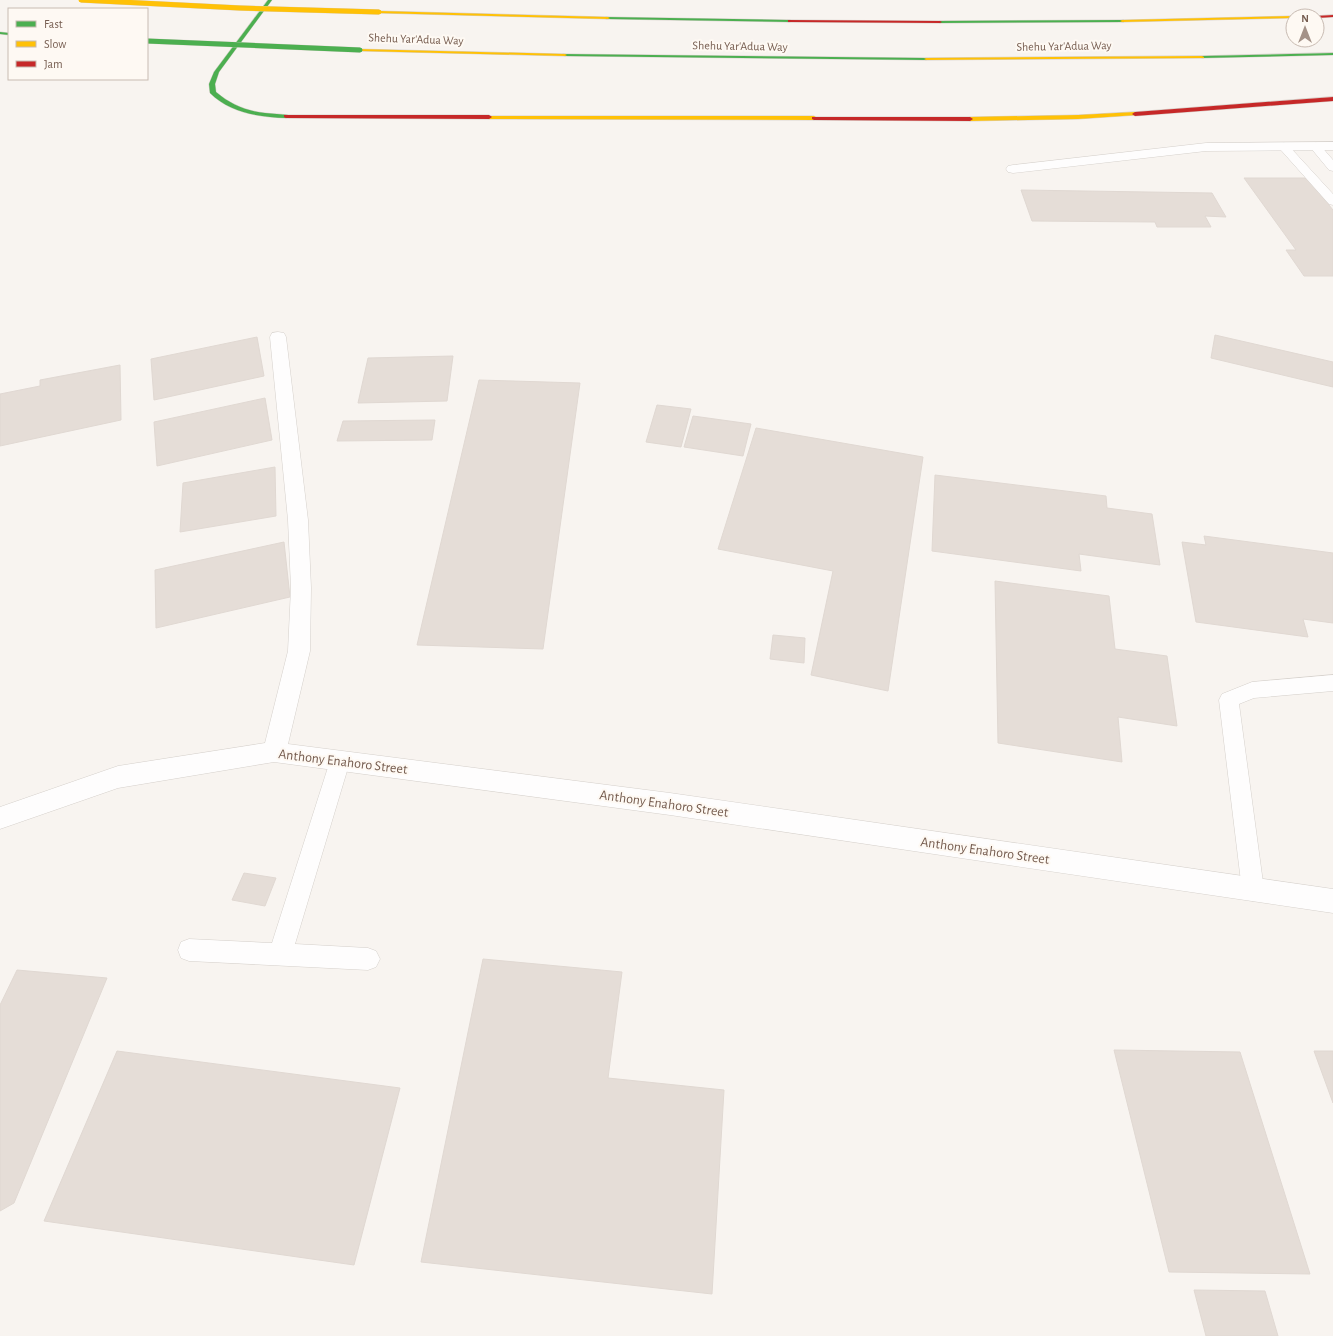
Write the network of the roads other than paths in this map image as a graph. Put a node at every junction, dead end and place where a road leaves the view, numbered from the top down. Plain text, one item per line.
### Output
1 (81, 0) edge
2 (270, 0) edge
3 (1285, 17) edge
4 (148, 41) edge
5 (1332, 54) edge
6 (1333, 99) edge
7 (1333, 146) edge
8 (1284, 147) junction
9 (1316, 147) junction
10 (1333, 167) edge
11 (1013, 170) dead end
12 (1312, 179) junction
13 (1326, 179) dead end
14 (1333, 201) edge
15 (278, 337) dead end
16 (1333, 683) edge
17 (274, 752) junction
18 (340, 760) junction
19 (0, 818) edge
20 (1253, 890) junction
21 (1333, 901) edge
22 (189, 950) dead end
23 (280, 955) junction
24 (368, 959) dead end

1 - 3 main road, Shehu Yar'Adua Way, bridge
2 - 6 main road
4 - 5 main road, Shehu Yar'Adua Way, bridge
7 - 9 street
8 - 9 street
8 - 11 street
8 - 12 lane
9 - 10 lane
12 - 13 lane
12 - 14 lane
15 - 17 street
16 - 20 lane
17 - 18 street, Anthony Enahoro Street
17 - 19 street, Anthony Enahoro Street
18 - 20 street, Anthony Enahoro Street
18 - 23 lane
20 - 21 street, Anthony Enahoro Street
22 - 23 lane
23 - 24 lane

